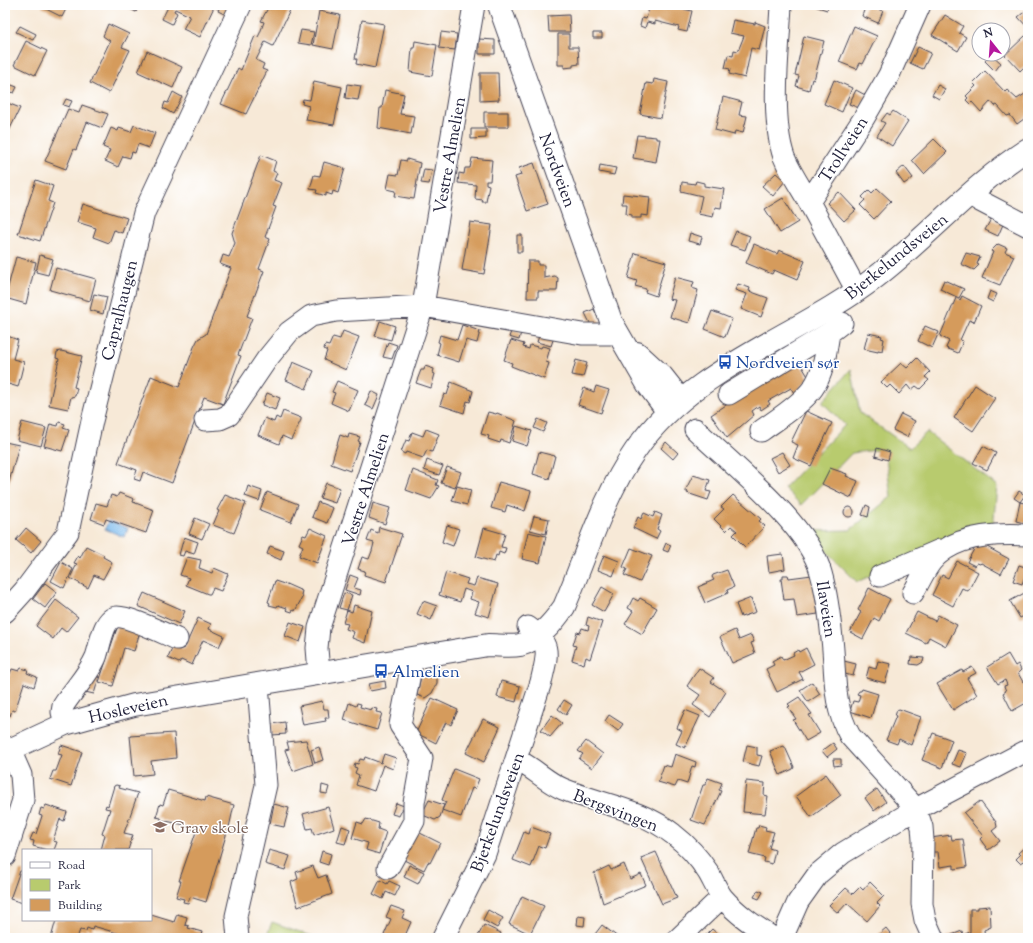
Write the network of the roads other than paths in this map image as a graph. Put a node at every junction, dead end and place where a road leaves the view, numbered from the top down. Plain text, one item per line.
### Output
1 (241, 5) edge
2 (474, 5) edge
3 (499, 5) edge
4 (781, 5) edge
5 (920, 5) edge
6 (1028, 149) edge
7 (970, 195) junction
8 (809, 202) junction
9 (1028, 226) edge
10 (857, 291) junction
11 (423, 306) junction
12 (618, 334) junction
13 (729, 394) dead end
14 (675, 406) junction
15 (205, 420) dead end
16 (695, 429) dead end
17 (761, 431) dead end
18 (1028, 535) edge
19 (948, 547) junction
20 (880, 576) dead end
21 (913, 593) dead end
22 (5, 612) edge
23 (532, 634) junction
24 (177, 639) dead end
25 (413, 658) junction
26 (319, 673) junction
27 (258, 684) junction
28 (65, 724) junction
29 (1028, 750) edge
30 (7, 751) edge
31 (517, 760) junction
32 (916, 810) junction
33 (5, 856) edge
34 (388, 868) dead end
35 (722, 897) junction
36 (238, 938) edge
37 (443, 938) edge
38 (679, 938) edge
39 (773, 938) edge
40 (782, 938) edge
41 (933, 938) edge

1 - 22 street, Capralhaugen
2 - 11 street, Vestre Almelien
3 - 12 main road, Nordveien
4 - 8 street
5 - 8 street, Trollveien
6 - 7 main road, Bjerkelundsveien
7 - 9 street
7 - 10 main road, Bjerkelundsveien
8 - 10 street
10 - 14 main road, Bjerkelundsveien
11 - 12 street
11 - 15 street
11 - 26 street, Vestre Almelien
12 - 14 main road, Nordveien
13 - 17 street
14 - 23 main road, Bjerkelundsveien
16 - 32 street, Ilaveien
18 - 19 street
19 - 20 street
19 - 21 street
23 - 25 main road, Hosleveien
23 - 31 street, Bjerkelundsveien
24 - 28 street
25 - 26 main road, Hosleveien
25 - 34 street
26 - 27 main road, Hosleveien
27 - 28 main road, Hosleveien
27 - 36 street
28 - 30 main road, Hosleveien
29 - 32 street
30 - 33 street
31 - 35 street, Bergsvingen
31 - 37 street, Bjerkelundsveien
32 - 40 street
32 - 41 street
35 - 38 street
35 - 39 street, Bergsvingen

